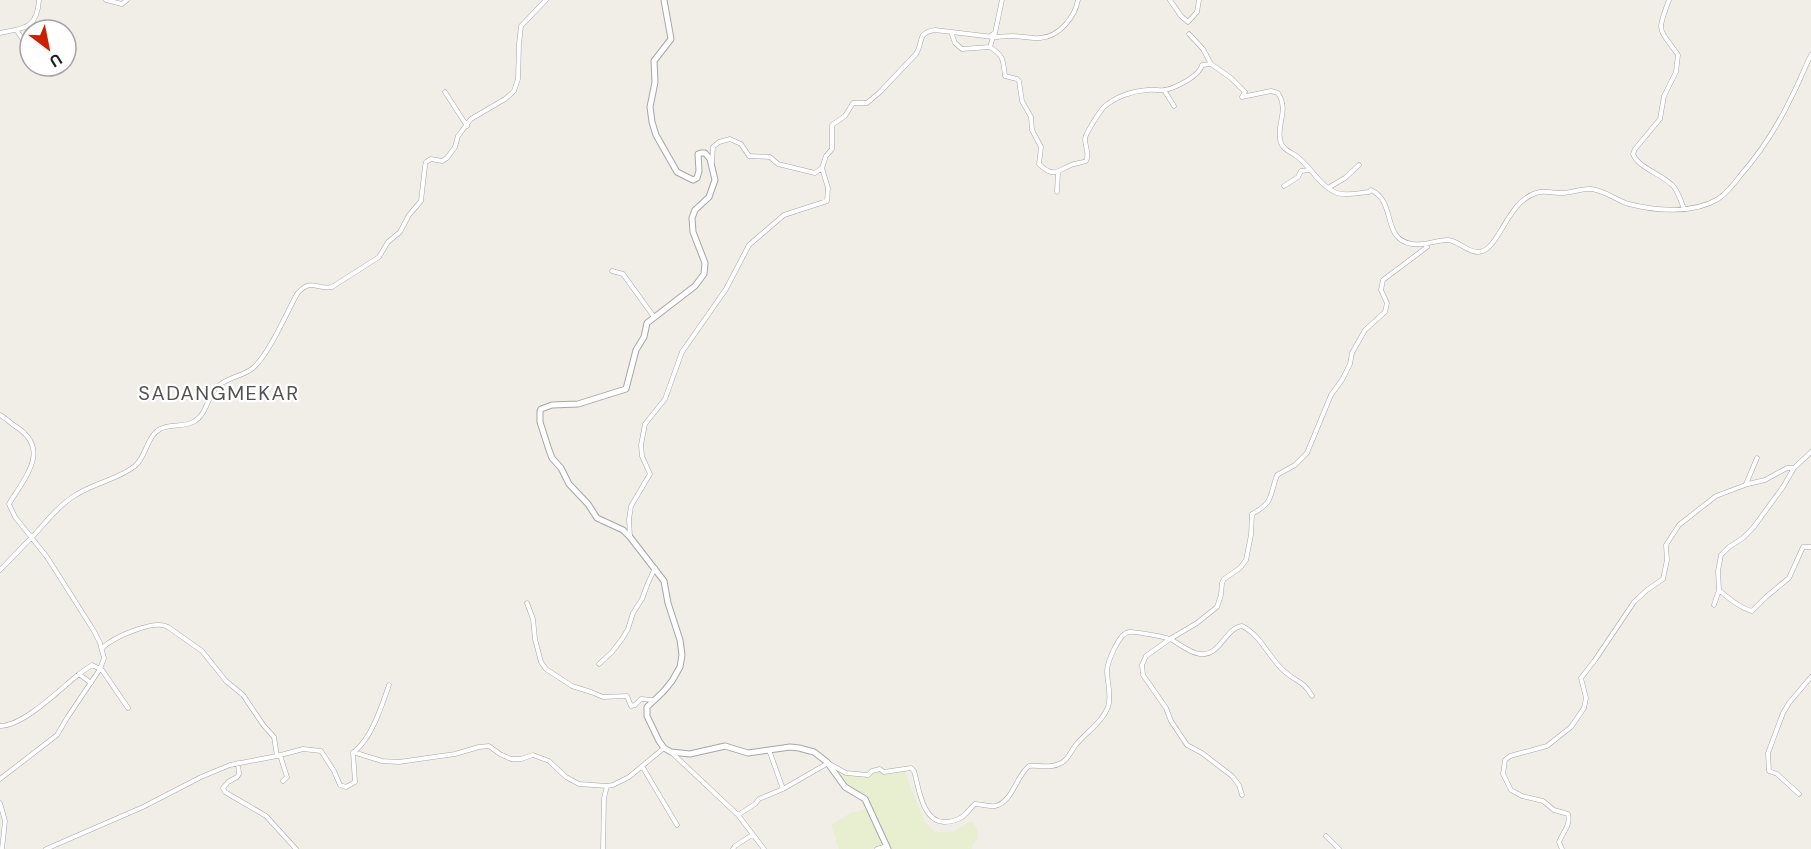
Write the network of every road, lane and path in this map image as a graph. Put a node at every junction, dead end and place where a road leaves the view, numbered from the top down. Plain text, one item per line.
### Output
1 (39, 0) edge
2 (106, 0) edge
3 (127, 0) edge
4 (546, 0) edge
5 (664, 0) edge
6 (1002, 0) edge
7 (1078, 0) edge
8 (1170, 0) edge
9 (1199, 0) edge
10 (1669, 0) edge
11 (116, 2) edge
12 (17, 30) joint
13 (951, 32) junction
14 (0, 33) edge
15 (1189, 34) dead end
16 (980, 36) junction
17 (993, 37) junction
18 (990, 47) junction
19 (1811, 54) edge
20 (1211, 64) junction
21 (1164, 89) junction
22 (445, 92) dead end
23 (1174, 106) dead end
24 (467, 126) junction
25 (712, 162) junction
26 (1359, 165) dead end
27 (822, 168) junction
28 (1311, 170) junction
29 (1058, 172) junction
30 (1284, 186) dead end
31 (1328, 188) junction
32 (1057, 192) dead end
33 (1684, 209) junction
34 (1425, 244) junction
35 (612, 271) dead end
36 (654, 317) junction
37 (0, 415) edge
38 (1811, 452) edge
39 (1756, 459) dead end
40 (1794, 468) junction
41 (1745, 484) junction
42 (630, 537) junction
43 (31, 538) junction
44 (1811, 548) edge
45 (655, 568) junction
46 (0, 570) edge
47 (1719, 590) junction
48 (527, 603) dead end
49 (1714, 605) dead end
50 (1170, 639) junction
51 (102, 648) junction
52 (599, 664) dead end
53 (100, 669) junction
54 (79, 674) junction
55 (1811, 677) edge
56 (90, 683) junction
57 (389, 685) dead end
58 (1312, 696) dead end
59 (655, 700) junction
60 (128, 708) dead end
61 (0, 726) edge
62 (664, 748) junction
63 (769, 750) junction
64 (353, 752) junction
65 (671, 752) junction
66 (279, 756) junction
67 (238, 763) junction
68 (828, 763) junction
69 (642, 766) junction
70 (0, 779) edge
71 (283, 781) dead end
72 (607, 786) junction
73 (783, 789) junction
74 (1799, 794) dead end
75 (1242, 795) dead end
76 (0, 803) edge
77 (738, 815) junction
78 (677, 825) dead end
79 (2, 828) edge
80 (752, 835) junction
81 (1326, 836) dead end
82 (887, 847) edge
83 (735, 848) edge
84 (2, 849) edge
85 (46, 849) edge
86 (296, 849) edge
87 (603, 849) edge
88 (764, 849) edge
89 (877, 849) edge
90 (1339, 849) edge
91 (1562, 849) edge

1 - 12 street
2 - 11 street
3 - 11 street
4 - 24 street
5 - 25 street
6 - 16 street
7 - 17 street
8 - 9 street
10 - 33 street
12 - 14 street
13 - 16 street
13 - 18 street
13 - 27 street
15 - 20 street
16 - 17 street
17 - 18 street
18 - 29 street
19 - 33 street
20 - 21 street
20 - 28 street
21 - 23 street
21 - 29 street
22 - 24 street
24 - 43 street
25 - 27 street
25 - 36 street
26 - 31 street
27 - 42 street
28 - 30 street
28 - 31 street
29 - 32 street
31 - 34 street
33 - 34 street
34 - 50 street
35 - 36 street
36 - 42 street
37 - 43 street
38 - 40 street
39 - 41 street
40 - 41 street
40 - 47 street
41 - 91 street
42 - 45 street
43 - 46 street
43 - 51 street
44 - 47 street
45 - 52 street
45 - 59 street
47 - 49 street
48 - 59 street
50 - 58 street
50 - 68 street
50 - 75 street
51 - 53 street
51 - 66 street
53 - 54 street
53 - 56 street
53 - 60 street
54 - 56 street
54 - 61 street
55 - 74 street
56 - 70 street
57 - 64 street
59 - 62 street
62 - 65 street
62 - 69 street
63 - 65 street
63 - 68 street
63 - 73 street
64 - 66 street
64 - 72 street
65 - 77 street
66 - 67 street
66 - 71 street
67 - 85 street
67 - 86 street
68 - 73 street
68 - 82 street
69 - 72 street
69 - 78 street
72 - 87 street
73 - 77 street
76 - 79 street
77 - 80 street
79 - 84 street
80 - 83 street
80 - 88 street
81 - 90 street
82 - 89 street

